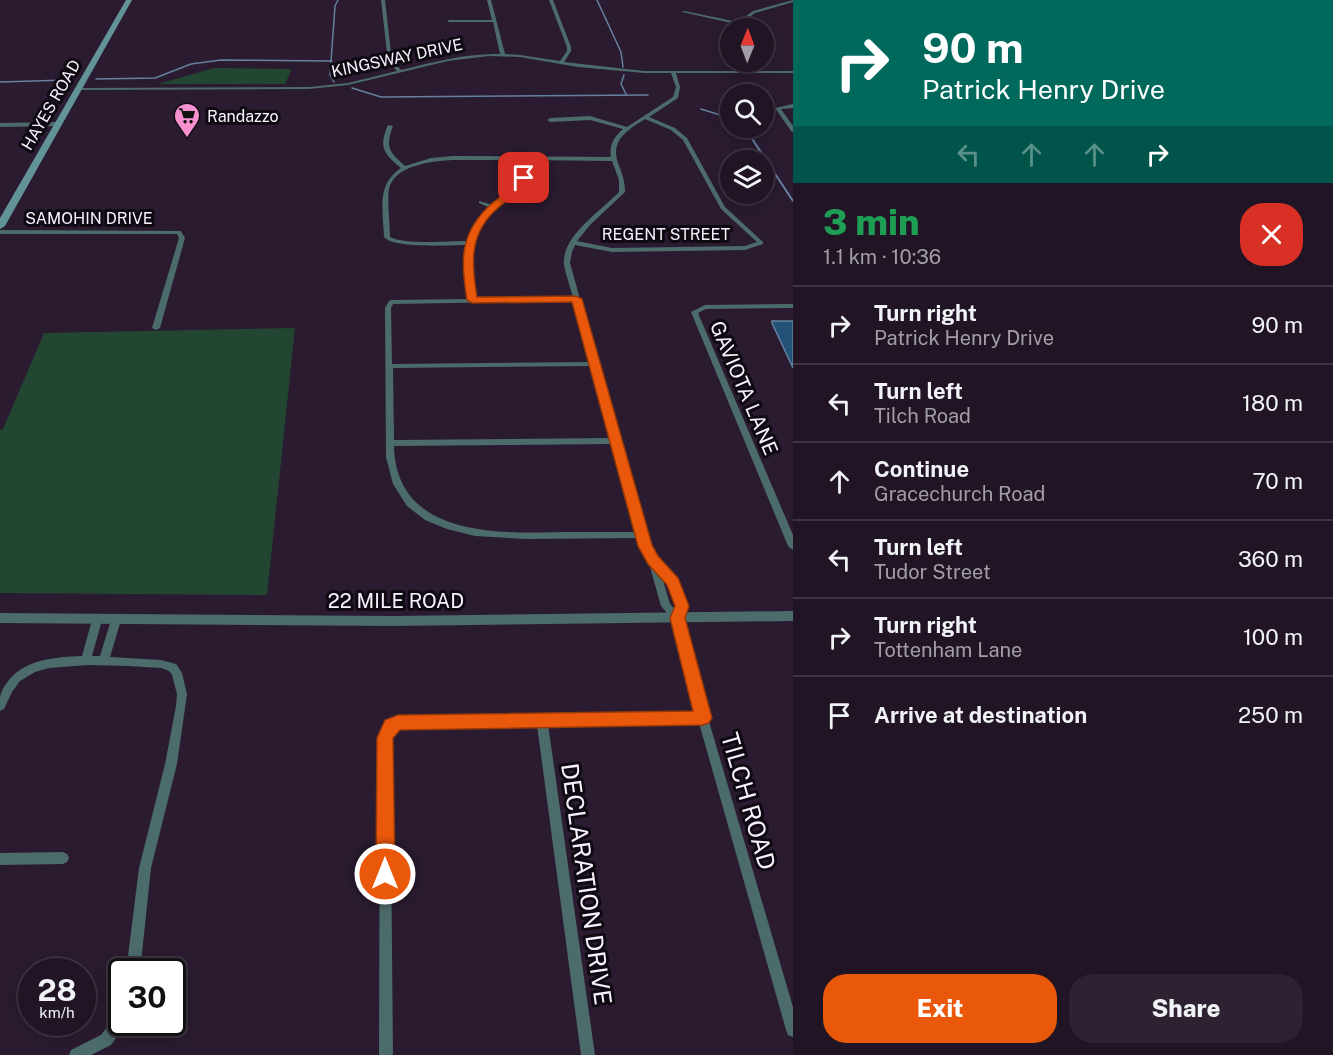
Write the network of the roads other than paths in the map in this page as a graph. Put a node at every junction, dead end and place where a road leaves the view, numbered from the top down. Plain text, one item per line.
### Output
1 (129, 0) edge
2 (383, 0) edge
3 (489, 0) edge
4 (551, 0) edge
5 (793, 1) edge
6 (684, 12) dead end
7 (746, 18) edge
8 (720, 19) edge
9 (448, 21) dead end
10 (494, 21) junction
11 (503, 55) junction
12 (561, 63) junction
13 (401, 72) junction
14 (673, 72) junction
15 (720, 72) edge
16 (774, 72) edge
17 (793, 72) edge
18 (78, 89) junction
19 (793, 105) edge
20 (645, 118) junction
21 (550, 120) dead end
22 (58, 124) junction
23 (0, 125) edge
24 (390, 126) dead end
25 (629, 129) junction
26 (793, 130) edge
27 (522, 158) junction
28 (614, 159) junction
29 (404, 168) junction
30 (481, 202) dead end
31 (494, 207) junction
32 (0, 208) edge
33 (10, 208) junction
34 (0, 225) edge
35 (0, 232) edge
36 (572, 242) junction
37 (470, 243) junction
38 (576, 299) junction
39 (472, 300) junction
40 (793, 306) edge
41 (156, 328) dead end
42 (594, 364) junction
43 (389, 366) junction
44 (616, 441) junction
45 (390, 443) junction
46 (790, 532) edge
47 (641, 535) junction
48 (793, 546) edge
49 (653, 560) junction
50 (793, 616) edge
51 (0, 618) edge
52 (677, 618) junction
53 (97, 620) junction
54 (116, 620) junction
55 (86, 661) junction
56 (105, 661) junction
57 (0, 706) edge
58 (703, 718) junction
59 (542, 719) junction
60 (63, 858) dead end
61 (0, 859) edge
62 (135, 958) edge
63 (793, 1030) edge
64 (109, 1036) edge
65 (76, 1055) edge
66 (386, 1055) edge
67 (588, 1055) edge

1 - 18 main road, HAYES ROAD
2 - 13 street
3 - 10 street
4 - 12 street
5 - 7 street
6 - 8 street
9 - 10 street
10 - 11 street
11 - 12 street, KINGSWAY DRIVE
11 - 13 street, KINGSWAY DRIVE
12 - 14 street, KINGSWAY DRIVE
13 - 18 street, KINGSWAY DRIVE
14 - 15 street, KINGSWAY DRIVE
14 - 20 street
16 - 17 street, KINGSWAY DRIVE
18 - 22 main road, HAYES ROAD
19 - 26 street
20 - 25 street
20 - 36 street, REGENT STREET
21 - 25 street
22 - 23 street
22 - 33 main road, HAYES ROAD
24 - 29 street
25 - 28 street
27 - 28 street
27 - 29 street
27 - 31 street
28 - 36 street
29 - 37 street
30 - 31 street
31 - 37 street
32 - 33 street
33 - 34 main road, HAYES ROAD
35 - 41 street, SAMOHIN DRIVE
36 - 38 street
37 - 39 street
38 - 39 street
38 - 42 street
39 - 43 street
40 - 46 street, GAVIOTA LANE
42 - 43 street
42 - 44 street
43 - 45 street
44 - 45 street
44 - 47 street
45 - 47 street
46 - 48 street, GAVIOTA LANE
47 - 49 street
49 - 52 street
49 - 52 street
50 - 52 street, 22 MILE ROAD
51 - 53 street, 22 MILE ROAD
52 - 54 street, 22 MILE ROAD
52 - 58 street, TILCH ROAD
53 - 54 street, 22 MILE ROAD
53 - 55 street
54 - 56 street
55 - 56 street
55 - 57 street
56 - 62 street
58 - 59 street
58 - 63 street, TILCH ROAD
59 - 66 street
59 - 67 street, DECLARATION DRIVE
60 - 61 street
64 - 65 street

